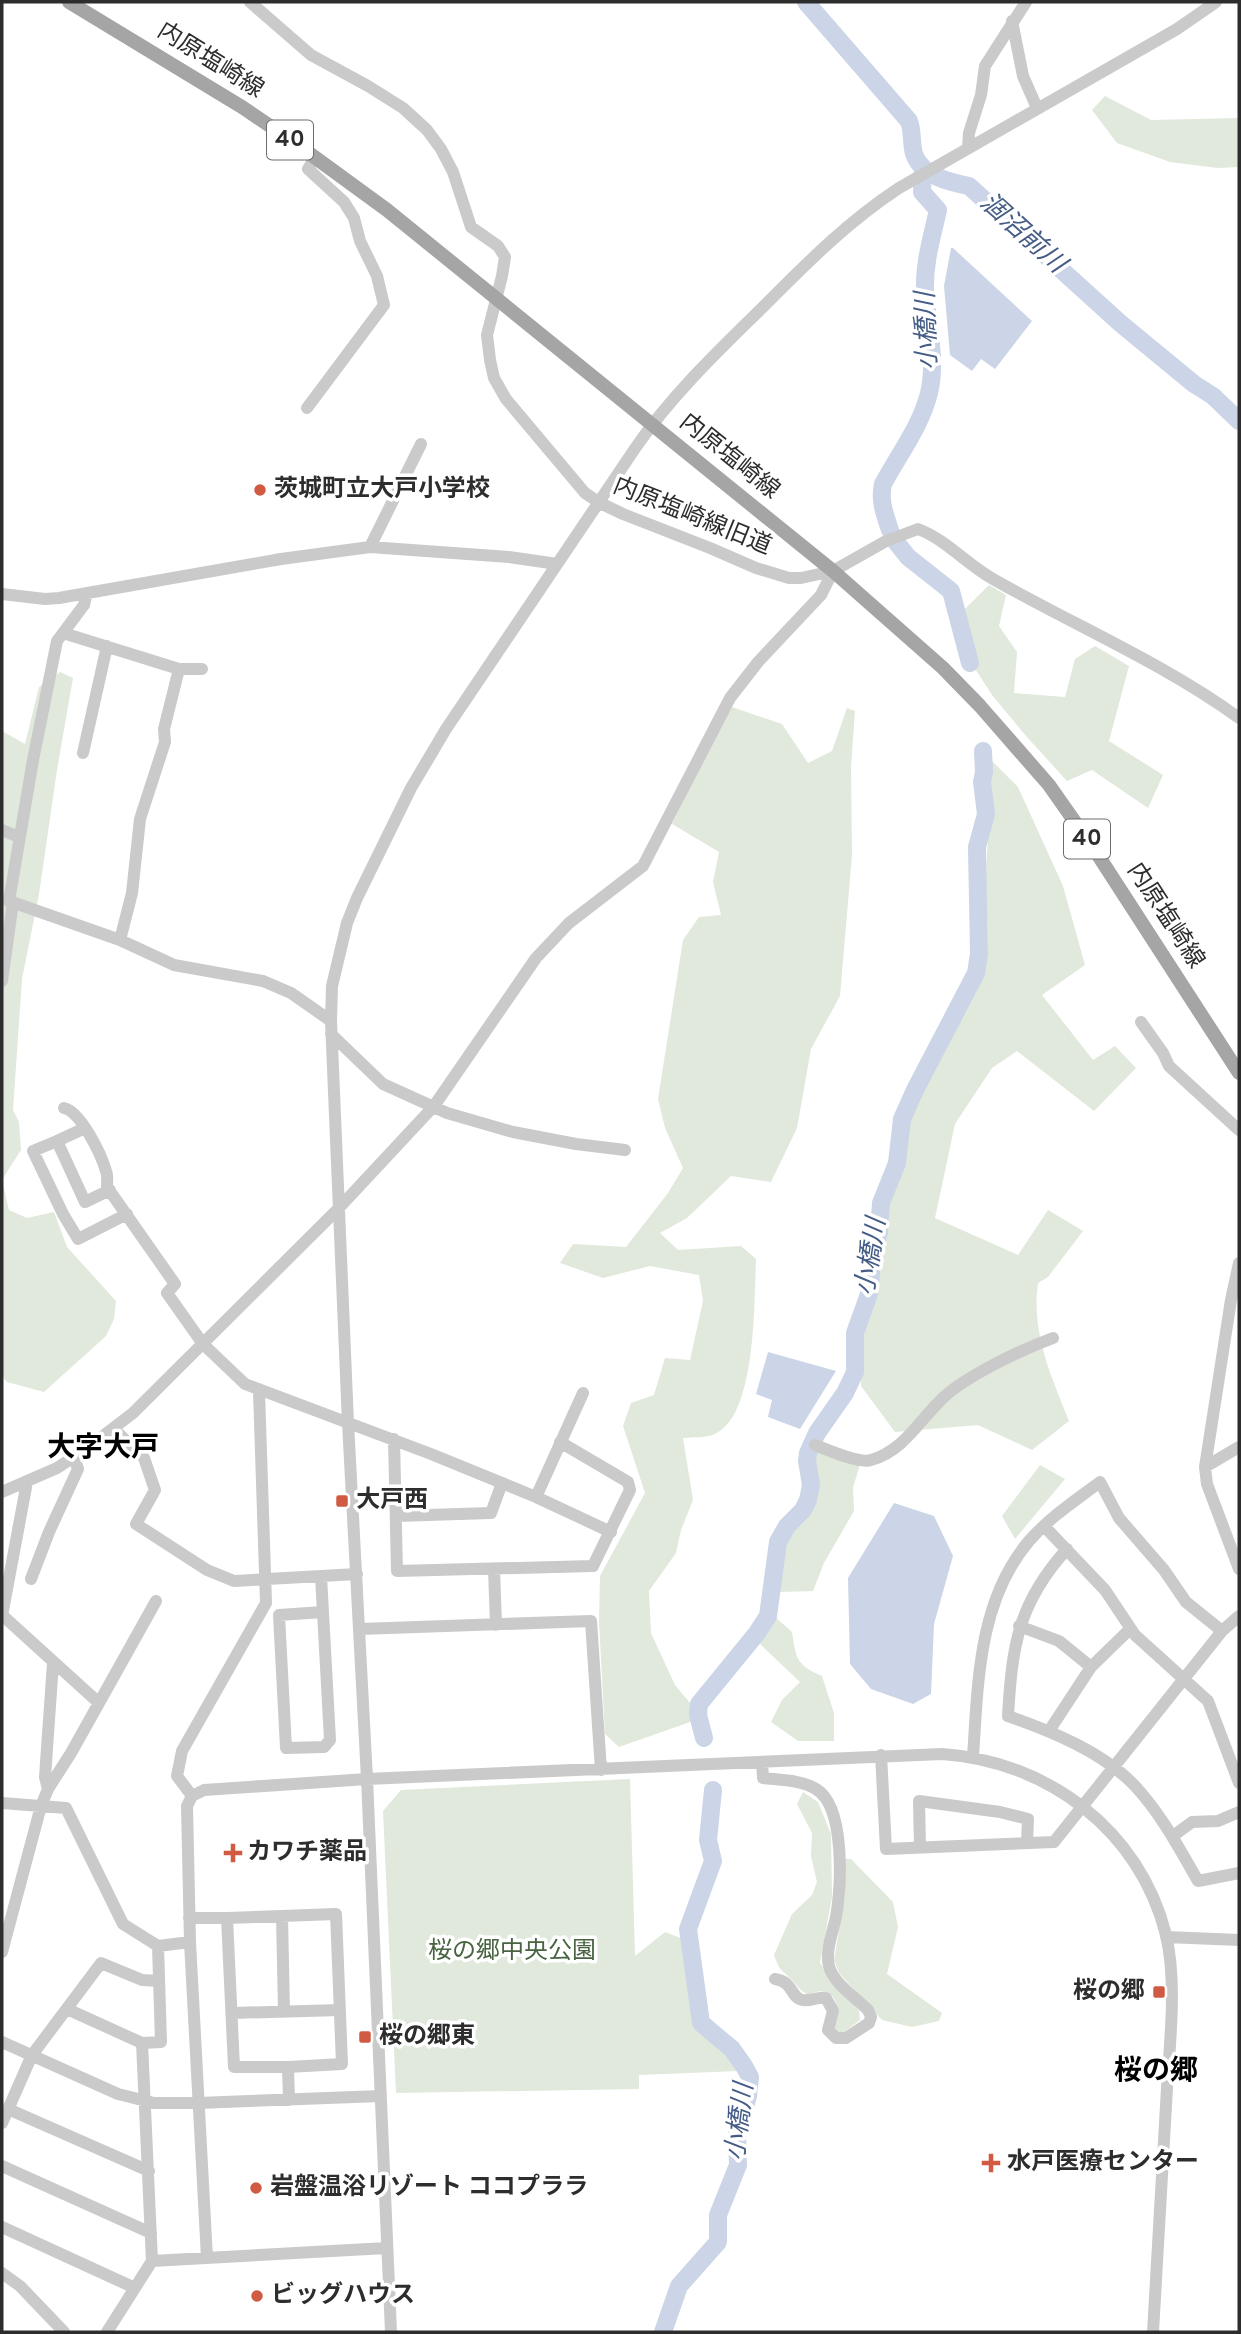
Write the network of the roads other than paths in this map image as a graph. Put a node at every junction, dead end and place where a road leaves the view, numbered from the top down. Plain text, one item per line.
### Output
1 (69, 2) edge
2 (250, 2) edge
3 (1026, 2) edge
4 (1216, 2) edge
5 (1012, 21) junction
6 (1037, 108) junction
7 (965, 150) junction
8 (315, 157) junction
9 (497, 298) junction
10 (307, 408) dead end
11 (653, 424) junction
12 (421, 444) dead end
13 (600, 503) junction
14 (370, 547) junction
15 (557, 564) junction
16 (833, 571) junction
17 (87, 593) junction
18 (2, 594) edge
19 (63, 633) junction
20 (107, 646) junction
21 (179, 669) junction
22 (202, 669) dead end
23 (1237, 716) edge
24 (1239, 731) edge
25 (83, 753) dead end
26 (2, 830) edge
27 (19, 837) junction
28 (13, 902) junction
29 (120, 940) junction
30 (2, 981) edge
31 (1142, 1022) dead end
32 (331, 1027) junction
33 (1239, 1073) edge
34 (434, 1106) junction
35 (64, 1108) dead end
36 (85, 1128) junction
37 (1239, 1130) edge
38 (57, 1141) junction
39 (625, 1150) dead end
40 (110, 1190) junction
41 (338, 1209) junction
42 (127, 1214) junction
43 (1239, 1263) edge
44 (1053, 1338) dead end
45 (203, 1344) junction
46 (260, 1392) junction
47 (583, 1393) dead end
48 (348, 1423) junction
49 (114, 1429) junction
50 (394, 1439) junction
51 (560, 1442) junction
52 (815, 1445) dead end
53 (1239, 1447) edge
54 (74, 1457) junction
55 (1205, 1467) junction
56 (27, 1482) junction
57 (502, 1483) junction
58 (2, 1492) edge
59 (536, 1497) junction
60 (396, 1516) junction
61 (1044, 1526) junction
62 (611, 1532) junction
63 (1067, 1549) junction
64 (494, 1569) junction
65 (1239, 1569) edge
66 (357, 1574) junction
67 (321, 1576) junction
68 (31, 1579) dead end
69 (265, 1579) junction
70 (156, 1601) dead end
71 (323, 1612) junction
72 (2, 1616) edge
73 (1239, 1616) edge
74 (496, 1625) junction
75 (1019, 1626) junction
76 (359, 1629) junction
77 (1130, 1629) junction
78 (1222, 1632) junction
79 (53, 1663) junction
80 (1091, 1667) junction
81 (1184, 1678) junction
82 (99, 1703) junction
83 (1049, 1731) junction
84 (881, 1755) junction
85 (973, 1757) junction
86 (762, 1762) junction
87 (1112, 1768) junction
88 (601, 1770) junction
89 (367, 1779) junction
90 (1239, 1783) edge
91 (48, 1789) junction
92 (192, 1796) junction
93 (2, 1803) edge
94 (1082, 1805) junction
95 (41, 1806) junction
96 (1239, 1812) edge
97 (1172, 1836) junction
98 (1027, 1843) junction
99 (920, 1847) junction
100 (1239, 1873) edge
101 (282, 1916) junction
102 (189, 1918) junction
103 (227, 1918) junction
104 (1166, 1937) junction
105 (1239, 1940) edge
106 (190, 1942) junction
107 (158, 1946) junction
108 (2, 1952) edge
109 (775, 1979) dead end
110 (159, 1981) junction
111 (67, 2009) junction
112 (340, 2010) junction
113 (284, 2012) junction
114 (232, 2013) junction
115 (2, 2042) edge
116 (142, 2043) junction
117 (32, 2055) junction
118 (288, 2067) junction
119 (381, 2096) junction
120 (289, 2100) junction
121 (146, 2102) junction
122 (198, 2104) junction
123 (8, 2109) junction
124 (2, 2123) edge
125 (2, 2166) edge
126 (149, 2171) junction
127 (2, 2227) edge
128 (151, 2233) junction
129 (387, 2248) junction
130 (207, 2258) junction
131 (152, 2261) junction
132 (2, 2273) edge
133 (135, 2288) junction
134 (64, 2332) edge
135 (107, 2332) edge
136 (391, 2332) edge
137 (1153, 2332) edge

1 - 8 main road, 内原塩崎線 / 40
2 - 9 street, 内原塩崎線旧道
3 - 5 street
4 - 6 street
5 - 6 street
5 - 7 street
6 - 7 street
7 - 11 street
8 - 9 main road, 内原塩崎線 / 40
8 - 10 street
9 - 11 main road, 内原塩崎線 / 40
9 - 13 street, 内原塩崎線旧道
11 - 13 street
11 - 16 main road, 内原塩崎線 / 40
12 - 14 street
13 - 15 street
13 - 16 street, 内原塩崎線旧道
14 - 15 street
14 - 17 street
15 - 32 street
16 - 23 street, 内原塩崎線旧道
16 - 33 main road, 内原塩崎線 / 40
16 - 34 street
17 - 18 street
17 - 19 street
19 - 20 street
19 - 27 street
20 - 21 street
20 - 25 street
21 - 22 street
21 - 29 street
23 - 24 street
26 - 27 street
27 - 28 street
28 - 29 street
28 - 30 street
29 - 32 street
31 - 37 street
32 - 34 street
32 - 41 street
34 - 39 street
34 - 41 street
35 - 36 street
36 - 38 street
36 - 40 street
38 - 40 street
38 - 42 street
40 - 42 street
41 - 45 street
41 - 48 street
42 - 45 street
43 - 55 street
44 - 52 street
45 - 46 street
45 - 49 street
46 - 48 street
46 - 69 street
47 - 51 street
48 - 50 street
48 - 66 street
49 - 54 street
49 - 69 street
50 - 57 street
50 - 60 street
51 - 59 street
51 - 62 street
53 - 55 street
54 - 56 street
54 - 68 street
55 - 65 street
56 - 58 street
56 - 72 street
57 - 59 street
57 - 60 street
59 - 62 street
60 - 64 street
61 - 63 street
61 - 78 street
61 - 85 street
62 - 64 street
63 - 75 street
63 - 77 street
64 - 74 street
66 - 67 street
66 - 76 street
67 - 69 street
67 - 71 street
69 - 92 street
70 - 82 street
71 - 71 street
72 - 79 street
73 - 78 street
74 - 76 street
74 - 88 street
75 - 80 street
75 - 83 street
76 - 89 street
77 - 80 street
77 - 81 street
78 - 81 street
79 - 82 street
79 - 91 street
80 - 83 street
81 - 87 street
81 - 90 street
82 - 91 street
83 - 87 street
84 - 85 street
84 - 86 street
84 - 99 street
85 - 94 street
86 - 88 street
86 - 109 street
87 - 94 street
87 - 97 street
88 - 89 street
89 - 92 street
89 - 119 street
91 - 95 street
92 - 102 street
93 - 95 street
94 - 98 street
94 - 104 street
95 - 107 street
95 - 108 street
96 - 97 street
97 - 100 street
98 - 99 street
98 - 99 street
101 - 103 street
101 - 112 street
101 - 113 street
102 - 103 street
102 - 106 street
103 - 114 street
104 - 105 street
104 - 137 street
106 - 107 street
106 - 122 street
107 - 110 street
110 - 111 street
110 - 116 street
111 - 116 street
111 - 117 street
112 - 113 street
112 - 118 street
113 - 114 street
114 - 118 street
115 - 117 street
116 - 121 street
117 - 121 street
117 - 123 street
118 - 120 street
119 - 120 street
119 - 129 street
120 - 122 street
121 - 122 street
121 - 126 street
122 - 130 street
123 - 124 street
123 - 126 street
125 - 128 street
126 - 128 street
127 - 133 street
128 - 131 street
129 - 130 street
129 - 136 street
130 - 131 street
131 - 133 street
132 - 134 street
133 - 135 street

